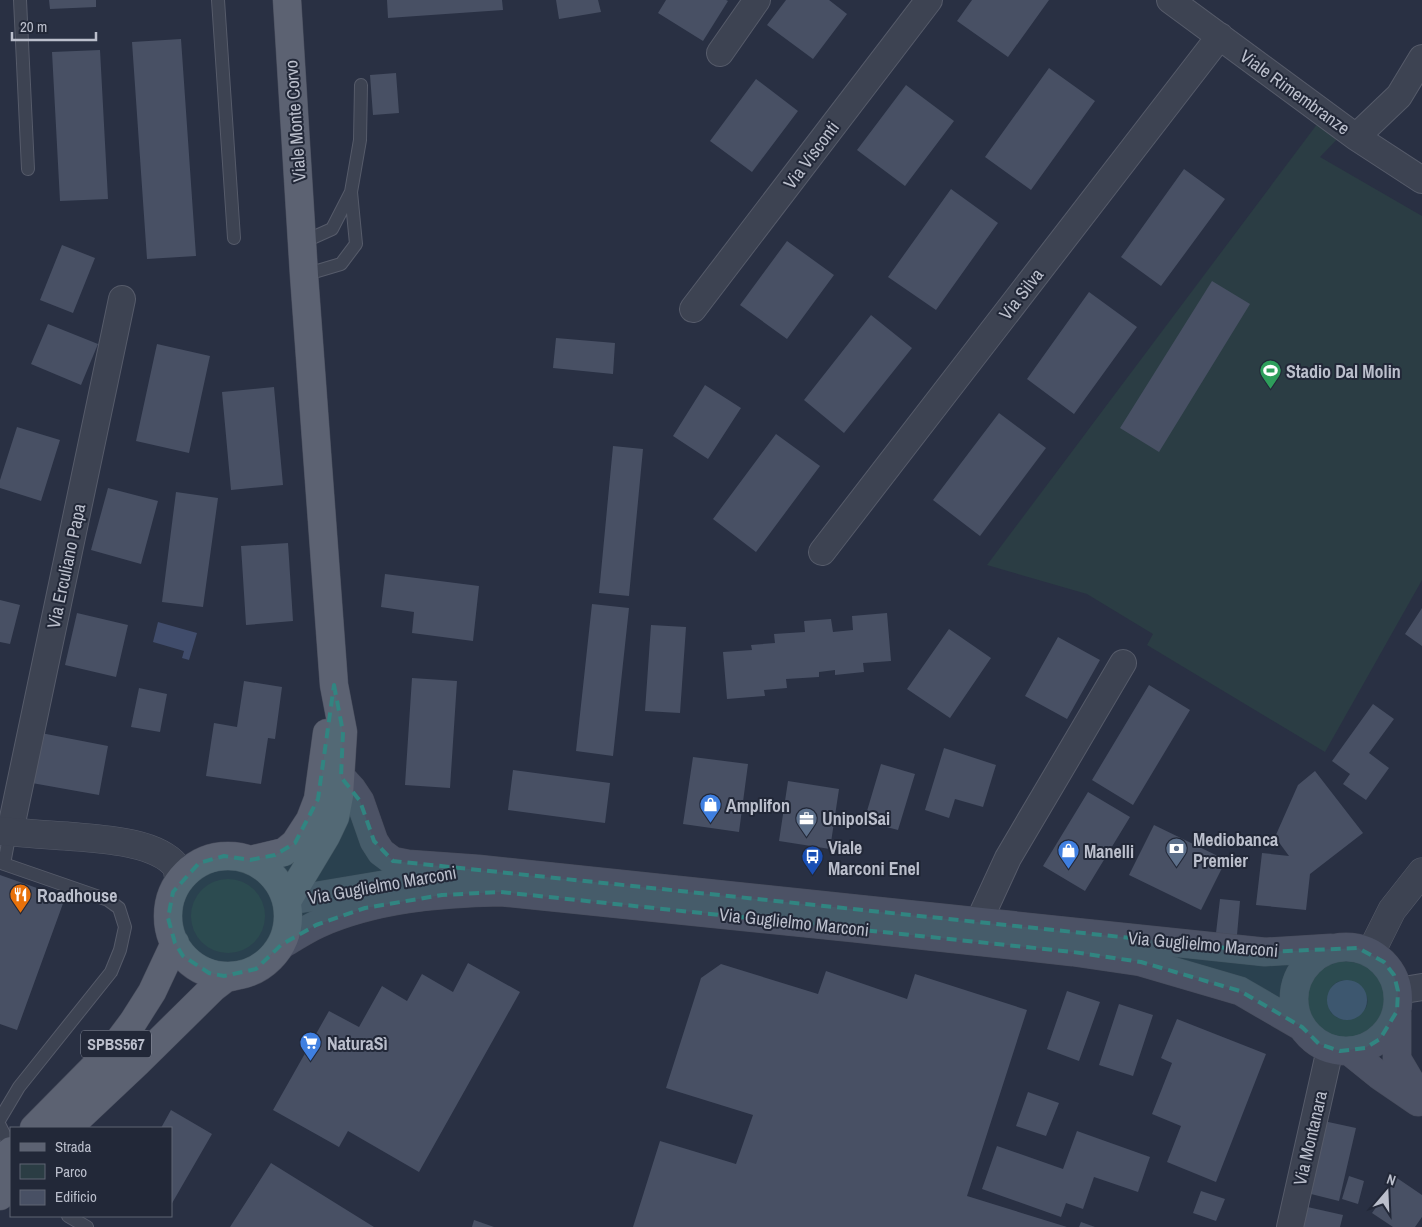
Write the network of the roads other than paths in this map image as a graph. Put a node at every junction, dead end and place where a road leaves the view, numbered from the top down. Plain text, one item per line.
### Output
1 (20, 0) edge
2 (218, 0) edge
3 (287, 0) edge
4 (757, 0) edge
5 (929, 0) edge
6 (1170, 0) edge
7 (1220, 36) junction
8 (720, 53) dead end
9 (1422, 58) edge
10 (362, 85) dead end
11 (1356, 137) junction
12 (28, 169) dead end
13 (1422, 180) edge
14 (351, 192) junction
15 (234, 238) dead end
16 (303, 242) junction
17 (304, 275) junction
18 (122, 299) dead end
19 (693, 309) dead end
20 (822, 552) dead end
21 (1123, 663) dead end
22 (334, 685) junction
23 (341, 777) junction
24 (5, 832) edge
25 (250, 860) junction
26 (478, 869) junction
27 (1422, 872) edge
28 (179, 880) junction
29 (286, 901) junction
30 (979, 921) junction
31 (175, 943) junction
32 (281, 945) junction
33 (1331, 948) junction
34 (1371, 952) junction
35 (239, 975) junction
36 (1406, 996) edge
37 (1302, 1028) junction
38 (1340, 1050) junction
39 (1422, 1103) edge
40 (0, 1119) edge
41 (0, 1126) edge
42 (35, 1127) edge
43 (69, 1127) edge
44 (10, 1148) edge
45 (10, 1151) edge
46 (0, 1163) edge
47 (10, 1186) edge
48 (0, 1196) edge
49 (70, 1217) edge
50 (87, 1227) edge
51 (1290, 1227) edge

1 - 12 lane
2 - 15 lane
3 - 16 main road, Viale Monte Corvo
4 - 8 street
5 - 19 street, Via Visconti
6 - 7 street, Viale Rimembranze
7 - 11 street, Viale Rimembranze
7 - 20 street, Via Silva
9 - 11 street
10 - 14 lane
11 - 13 street, Viale Rimembranze
14 - 16 lane
14 - 17 lane
16 - 17 main road, Viale Monte Corvo
17 - 22 main road, Viale Monte Corvo
18 - 24 street, Via Erculiano Papa
21 - 30 street
22 - 23 main road
22 - 25 main road
23 - 26 main road, Via Guglielmo Marconi
23 - 29 main road
24 - 28 street
24 - 40 lane
25 - 28 main road, Via Guglielmo Marconi
25 - 29 main road, Via Guglielmo Marconi
26 - 29 main road, Via Guglielmo Marconi
26 - 30 main road, Via Guglielmo Marconi
27 - 34 street
28 - 31 main road, Via Guglielmo Marconi
29 - 32 main road, Via Guglielmo Marconi
30 - 33 main road, Via Guglielmo Marconi
31 - 35 main road, Via Guglielmo Marconi
31 - 42 main road, SPBS567
32 - 35 main road, Via Guglielmo Marconi
32 - 37 main road, Via Guglielmo Marconi
33 - 34 main road, Via Guglielmo Marconi
33 - 37 main road
34 - 36 main road, Via Guglielmo Marconi
35 - 43 main road, SPBS567
36 - 38 main road
36 - 39 main road, Via Guglielmo Marconi
37 - 38 main road, Via Guglielmo Marconi
38 - 39 main road, Via Guglielmo Marconi
38 - 51 street, Via Montanara
41 - 44 lane
45 - 46 main road
47 - 48 main road
49 - 50 lane

